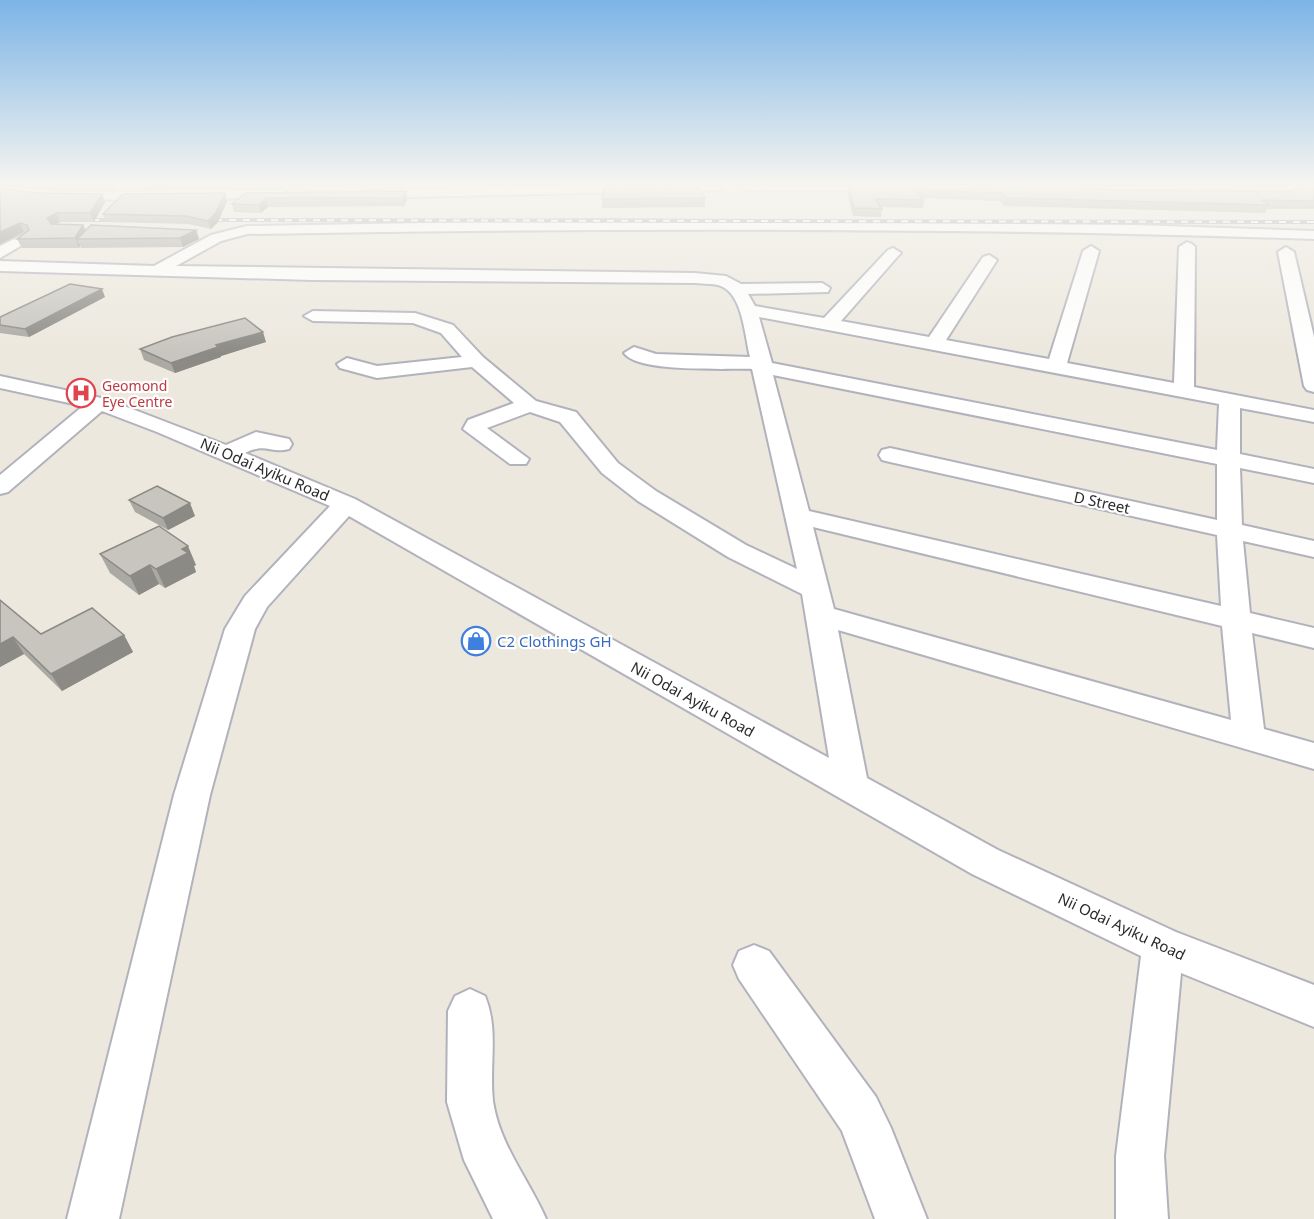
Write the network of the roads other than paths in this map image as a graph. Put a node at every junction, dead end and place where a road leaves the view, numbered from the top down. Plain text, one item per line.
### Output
1 (21, 240) edge
2 (214, 240) edge
3 (1187, 247) dead end
4 (1091, 251) dead end
5 (1286, 252) dead end
6 (0, 253) edge
7 (893, 253) dead end
8 (989, 260) dead end
9 (0, 266) edge
10 (158, 270) junction
11 (822, 288) dead end
12 (737, 289) junction
13 (1306, 296) edge
14 (748, 310) junction
15 (313, 316) dead end
16 (829, 324) junction
17 (934, 343) junction
18 (634, 353) dead end
19 (476, 361) junction
20 (347, 364) dead end
21 (763, 365) junction
22 (1056, 368) junction
23 (0, 381) edge
24 (1314, 386) edge
25 (1184, 391) junction
26 (1230, 400) junction
27 (99, 403) junction
28 (529, 405) junction
29 (1314, 416) edge
30 (281, 444) dead end
31 (226, 453) junction
32 (890, 456) dead end
33 (1227, 458) junction
34 (518, 459) dead end
35 (1314, 476) edge
36 (0, 487) edge
37 (346, 504) junction
38 (797, 516) junction
39 (1228, 530) junction
40 (1314, 549) edge
41 (817, 602) junction
42 (1234, 617) junction
43 (1314, 638) edge
44 (1249, 737) junction
45 (1314, 756) edge
46 (852, 788) junction
47 (1163, 946) junction
48 (754, 965) dead end
49 (1314, 1006) edge
50 (470, 1011) dead end
51 (93, 1219) edge
52 (520, 1219) edge
53 (901, 1219) edge
54 (1142, 1219) edge

1 - 6 street
2 - 10 street
3 - 25 street
4 - 22 street
5 - 13 street
7 - 16 street
8 - 17 street
9 - 10 street
10 - 12 street
11 - 12 street
12 - 14 street
13 - 24 street
14 - 16 street
14 - 21 street
15 - 19 street
16 - 17 street
17 - 22 street
18 - 21 street
19 - 20 street
19 - 28 street
21 - 33 street
21 - 38 street
22 - 25 street
23 - 27 street, Nii Odai Ayiku Road
25 - 26 street
26 - 29 street
26 - 33 street
27 - 31 street, Nii Odai Ayiku Road
27 - 36 street
28 - 34 street
28 - 41 street
30 - 31 street
31 - 37 street, Nii Odai Ayiku Road
32 - 39 street, D Street
33 - 35 street
33 - 39 street
37 - 46 street, Nii Odai Ayiku Road
37 - 51 street
38 - 41 street
38 - 42 street
39 - 40 street, D Street
39 - 42 street
41 - 44 street
41 - 46 street
42 - 43 street
42 - 44 street
44 - 45 street
46 - 47 street, Nii Odai Ayiku Road
47 - 49 street, Nii Odai Ayiku Road
47 - 54 street
48 - 53 street
50 - 52 street

